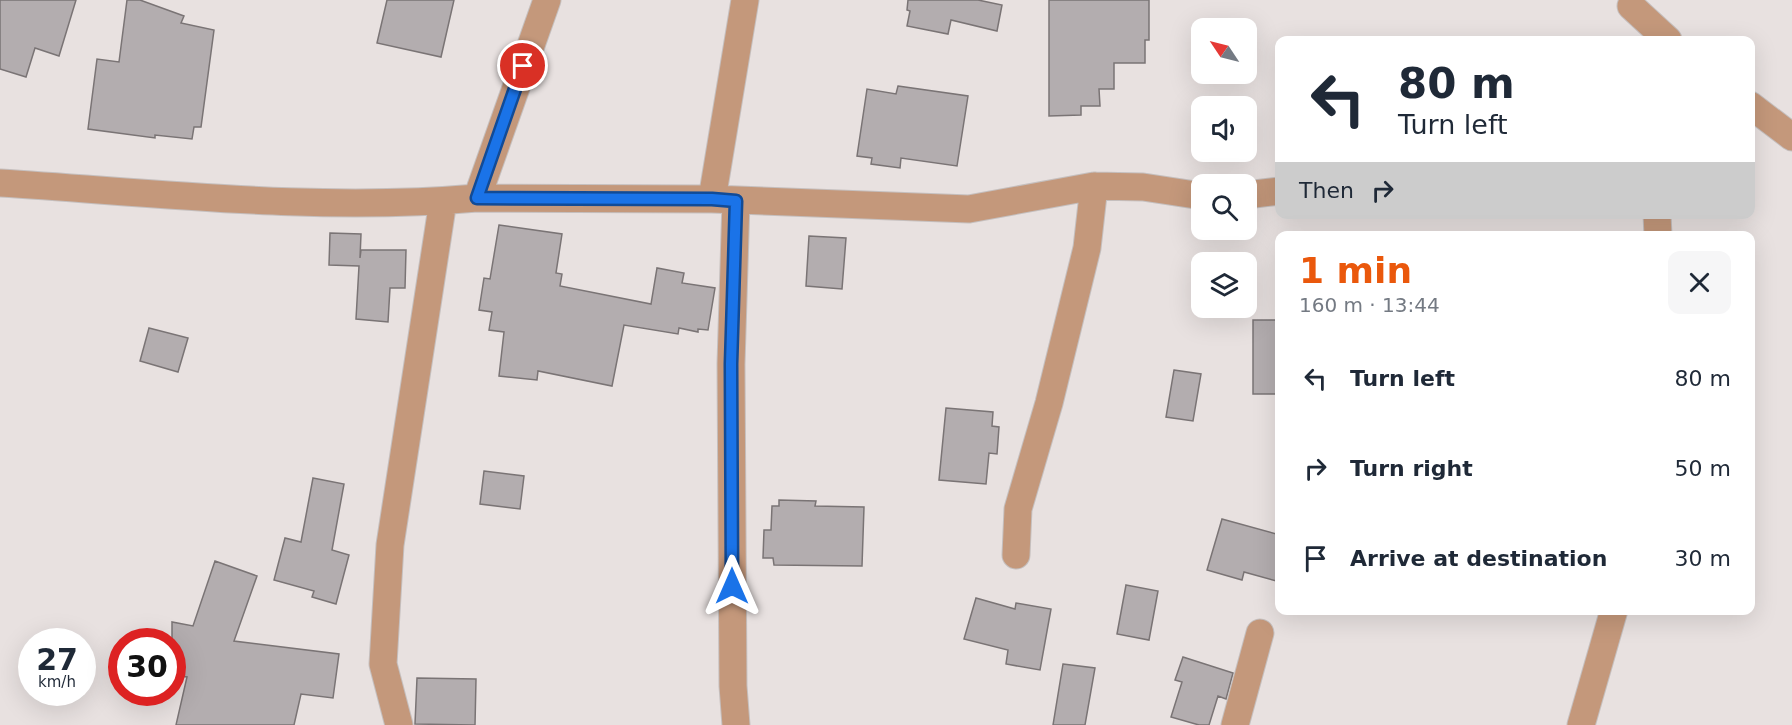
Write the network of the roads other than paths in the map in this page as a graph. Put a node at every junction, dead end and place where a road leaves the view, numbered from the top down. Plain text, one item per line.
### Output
1 (546, 0) edge
2 (745, 0) edge
3 (1631, 3) edge
4 (1635, 36) edge
5 (1664, 36) edge
6 (1755, 109) edge
7 (1792, 137) edge
8 (0, 183) edge
9 (1094, 186) junction
10 (1275, 192) edge
11 (1191, 194) edge
12 (1257, 194) edge
13 (477, 198) junction
14 (724, 200) junction
15 (443, 201) junction
16 (1016, 555) dead end
17 (1613, 615) edge
18 (1260, 633) dead end
19 (399, 725) edge
20 (736, 725) edge
21 (1235, 725) edge
22 (1581, 725) edge

1 - 13 street
2 - 14 street
3 - 4 street
3 - 5 street
6 - 7 street
8 - 15 street
9 - 11 street
9 - 14 street
9 - 16 street
10 - 12 street
13 - 14 street
13 - 15 street
14 - 20 street
15 - 19 street
17 - 22 street
18 - 21 street

